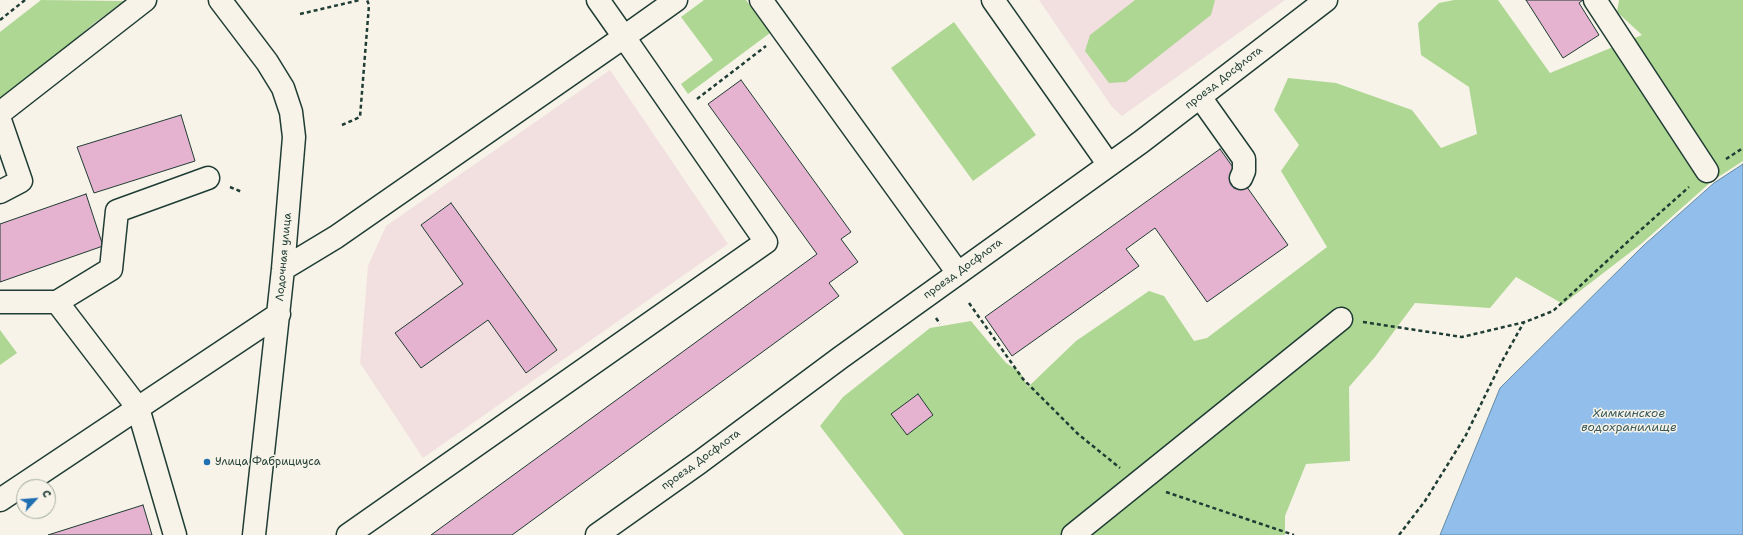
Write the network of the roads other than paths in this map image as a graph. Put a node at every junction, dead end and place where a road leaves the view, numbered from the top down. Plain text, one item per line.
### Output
1 (145, 0) edge
2 (220, 0) edge
3 (598, 0) edge
4 (676, 0) edge
5 (761, 0) edge
6 (993, 0) edge
7 (1595, 0) edge
8 (1322, 1) edge
9 (624, 37) junction
10 (1200, 97) junction
11 (0, 114) edge
12 (0, 120) edge
13 (1109, 165) junction
14 (1707, 171) road end
15 (208, 178) dead end
16 (1241, 178) dead end
17 (0, 192) edge
18 (284, 269) junction
19 (958, 273) junction
20 (0, 302) edge
21 (57, 302) junction
22 (279, 314) junction
23 (1341, 319) road end
24 (138, 408) junction
25 (0, 500) edge
26 (175, 535) edge
27 (254, 535) edge
28 (348, 535) edge
29 (597, 535) edge
30 (1074, 535) edge

1 - 11 street
2 - 18 street, Лодочная улица
3 - 9 street
4 - 9 street
5 - 19 street
6 - 13 street
7 - 14 street
8 - 10 street, проезд Досфлота
9 - 18 street
9 - 28 street
10 - 13 street, проезд Досфлота
10 - 16 street
12 - 17 street
13 - 19 street, проезд Досфлота
15 - 21 street
18 - 22 street, Лодочная улица
19 - 29 street, проезд Досфлота
20 - 21 street
21 - 24 street
22 - 24 street
22 - 27 street, Лодочная улица
23 - 30 street
24 - 25 street
24 - 26 street

